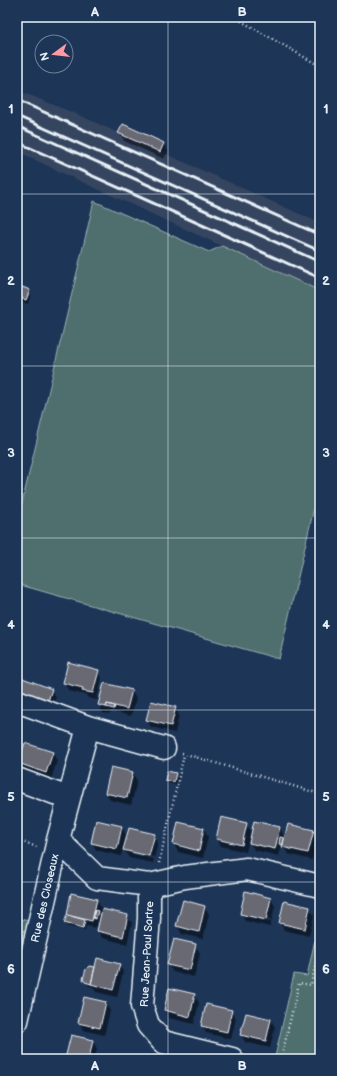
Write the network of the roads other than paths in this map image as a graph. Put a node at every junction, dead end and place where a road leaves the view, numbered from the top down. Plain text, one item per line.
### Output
1 (17, 701) edge
2 (88, 727) junction
3 (174, 751) road end
4 (17, 779) edge
5 (68, 798) junction
6 (58, 840) junction
7 (149, 885) junction
8 (320, 886) edge
9 (17, 1022) edge
10 (232, 1059) edge

1 - 2 street
2 - 3 street
2 - 5 street, Rue des Closeaux
4 - 5 street
5 - 6 street, Rue des Closeaux
6 - 7 street, Rue Jean-Paul Sartre
6 - 9 street, Rue des Closeaux
7 - 8 street, Rue Jean-Paul Sartre
7 - 10 street, Rue Jean-Paul Sartre

